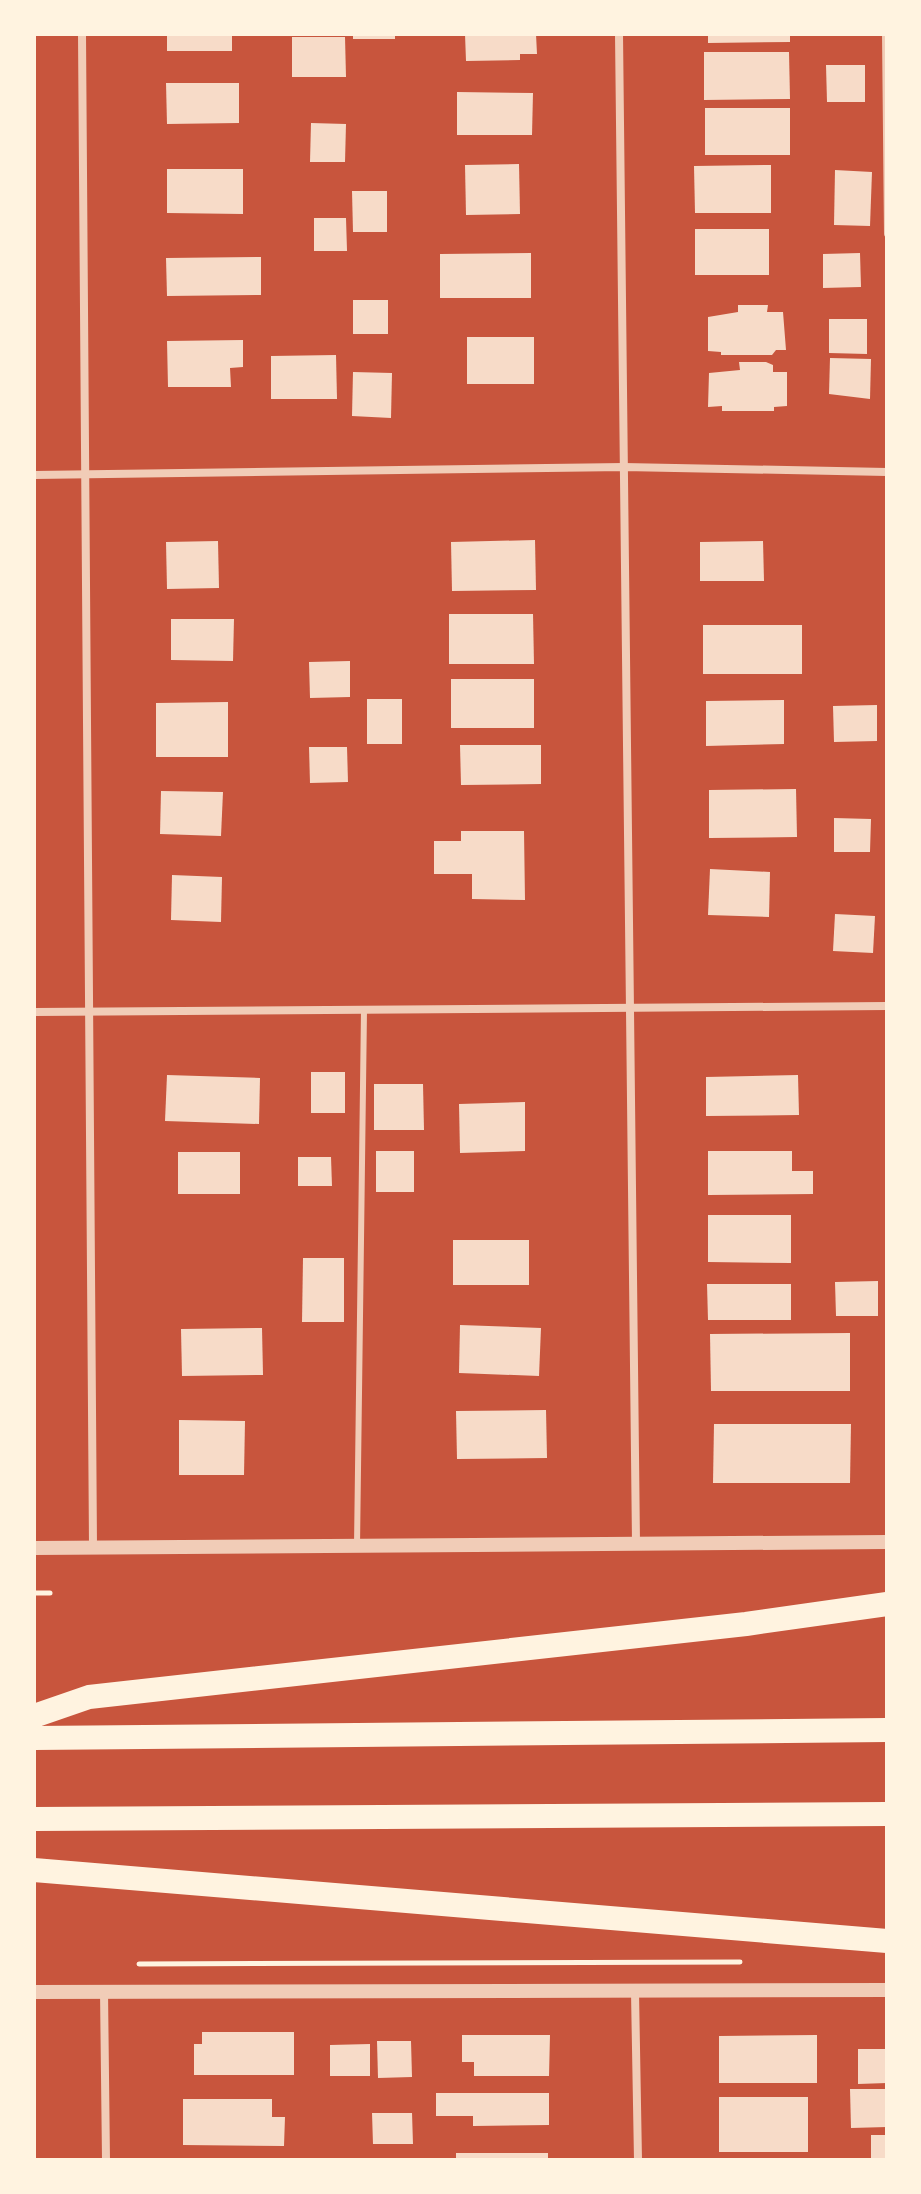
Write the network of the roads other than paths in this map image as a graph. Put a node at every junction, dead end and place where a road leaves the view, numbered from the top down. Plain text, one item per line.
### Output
1 (82, 34) edge
2 (619, 34) edge
3 (885, 34) edge
4 (887, 234) edge
5 (624, 467) junction
6 (887, 472) edge
7 (88, 474) junction
8 (34, 475) edge
9 (887, 1006) edge
10 (629, 1008) junction
11 (364, 1010) junction
12 (34, 1012) edge
13 (90, 1012) junction
14 (887, 1542) edge
15 (636, 1543) junction
16 (357, 1546) junction
17 (93, 1547) junction
18 (34, 1548) edge
19 (887, 1604) edge
20 (34, 1716) edge
21 (887, 1730) edge
22 (34, 1738) edge
23 (887, 1814) edge
24 (34, 1819) edge
25 (34, 1870) edge
26 (887, 1941) edge
27 (887, 1990) edge
28 (104, 1991) junction
29 (34, 1992) edge
30 (635, 1992) junction
31 (106, 2160) edge
32 (638, 2160) edge

1 - 7 street
2 - 5 street
3 - 4 lane
5 - 6 street
5 - 7 street
5 - 10 street
7 - 8 street
7 - 13 street
9 - 10 street
10 - 11 street
10 - 15 street
11 - 13 street
11 - 16 lane
12 - 13 street
13 - 17 street
14 - 15 street
15 - 16 street
16 - 17 street
17 - 18 street
19 - 20 highway
21 - 22 highway
23 - 24 highway
25 - 26 highway
27 - 30 street
28 - 29 street
28 - 30 street
28 - 31 street
30 - 32 street

